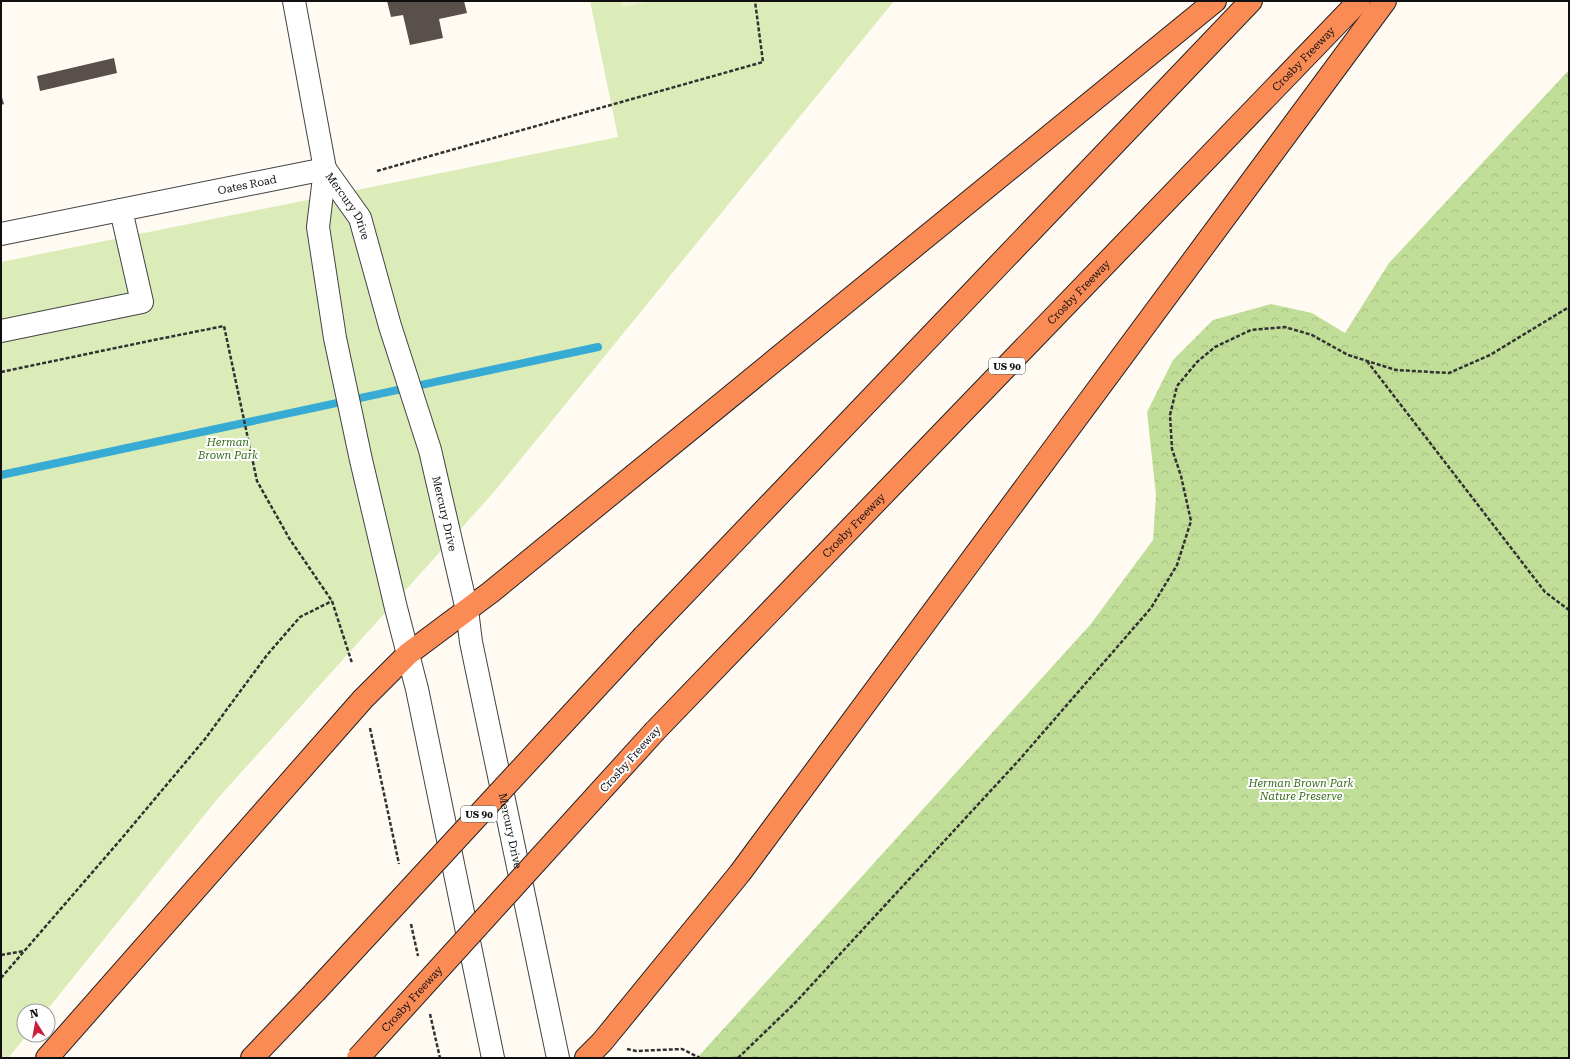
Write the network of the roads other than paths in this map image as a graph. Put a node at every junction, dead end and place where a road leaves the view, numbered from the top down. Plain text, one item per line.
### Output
1 (294, 1) edge
2 (1215, 1) edge
3 (1251, 1) edge
4 (1359, 1) edge
5 (1385, 1) edge
6 (325, 169) junction
7 (122, 210) junction
8 (1, 234) edge
9 (1, 330) edge
10 (467, 610) junction
11 (408, 654) junction
12 (47, 1058) edge
13 (252, 1058) edge
14 (358, 1058) edge
15 (493, 1058) edge
16 (558, 1058) edge
17 (586, 1058) edge

1 - 6 street
2 - 10 highway
3 - 13 highway, US 90, bridge
4 - 14 highway, Crosby Freeway / US 90, bridge
5 - 17 highway
6 - 7 street, Oates Road
6 - 10 street, Mercury Drive
6 - 11 street, Mercury Drive
7 - 8 street, Oates Road
7 - 9 street
10 - 11 highway
10 - 16 street, Mercury Drive
11 - 12 highway
11 - 15 street, Mercury Drive

